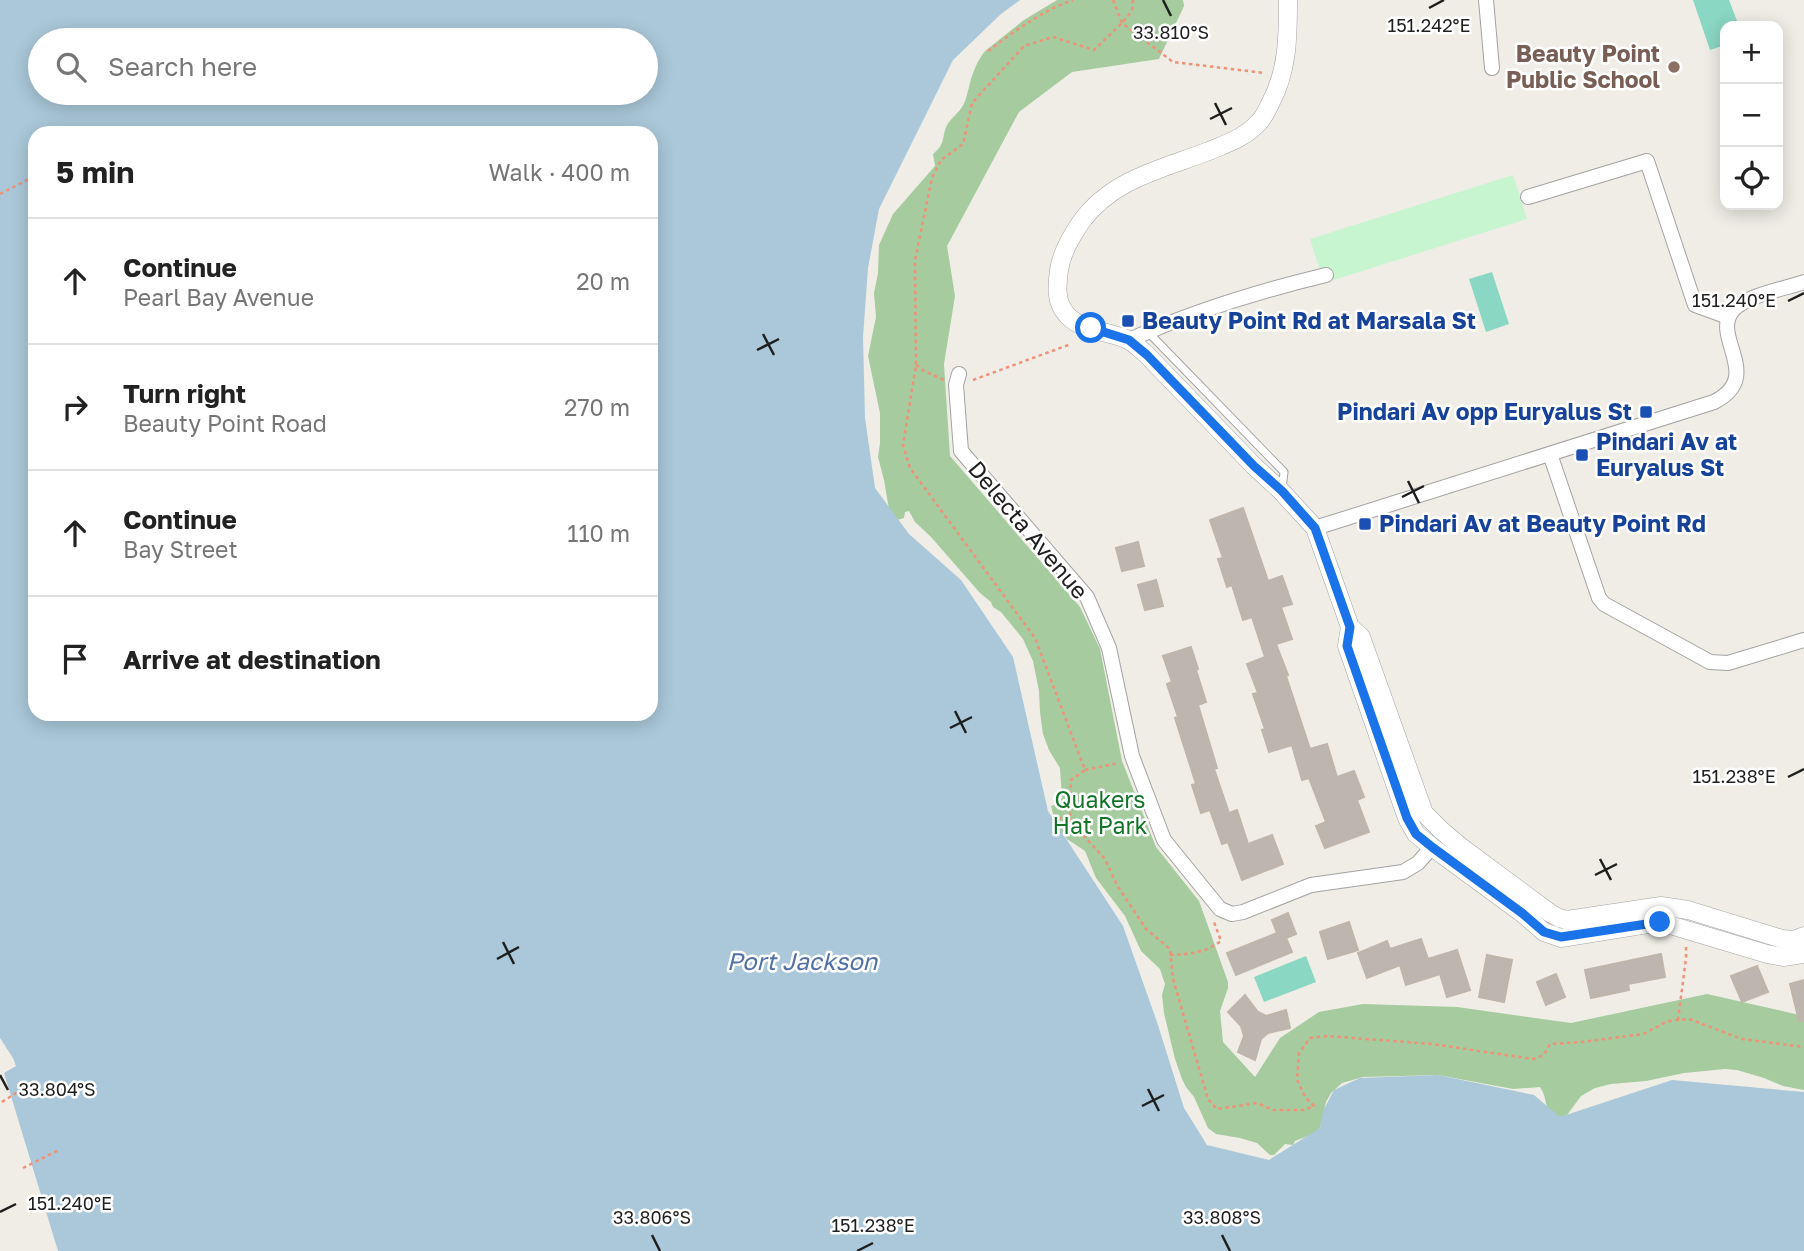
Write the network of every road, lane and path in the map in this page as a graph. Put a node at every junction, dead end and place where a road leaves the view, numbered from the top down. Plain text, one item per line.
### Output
1 (1073, 0) edge
2 (1114, 0) edge
3 (1133, 0) edge
4 (1288, 0) edge
5 (1486, 0) edge
6 (1122, 23) junction
7 (988, 51) dead end
8 (1492, 68) dead end
9 (1282, 76) junction
10 (28, 180) edge
11 (0, 194) edge
12 (1528, 197) dead end
13 (1326, 275) dead end
14 (1804, 282) edge
15 (1728, 317) junction
16 (1148, 331) junction
17 (1129, 340) junction
18 (1072, 344) dead end
19 (916, 365) junction
20 (958, 379) junction
21 (1550, 454) junction
22 (1282, 491) junction
23 (1315, 528) junction
24 (1350, 627) junction
25 (1804, 640) edge
26 (1134, 760) junction
27 (1085, 770) junction
28 (1058, 818) dead end
29 (1070, 821) junction
30 (1432, 847) junction
31 (1220, 909) junction
32 (1688, 910) junction
33 (1685, 929) junction
34 (1804, 936) edge
35 (1804, 954) edge
36 (1170, 955) junction
37 (1678, 1020) junction
38 (1804, 1047) edge
39 (30, 1084) dead end
40 (2, 1102) edge
41 (58, 1150) dead end
42 (23, 1168) dead end

1 - 7 path
2 - 6 path
3 - 6 path
4 - 9 street
5 - 8 street
6 - 9 path
6 - 19 path
9 - 17 street
10 - 11 path
12 - 15 street
13 - 16 street
14 - 15 street
15 - 21 street
16 - 17 street
16 - 22 lane
17 - 22 street
18 - 20 path
19 - 20 path
19 - 27 path
20 - 26 street, Delecta Avenue
21 - 23 street
21 - 25 street
22 - 23 street
23 - 24 street
24 - 30 street
24 - 32 street
26 - 27 path
26 - 31 street, Delecta Avenue
27 - 29 path
28 - 29 path
29 - 36 path
30 - 31 street
30 - 33 street
31 - 36 path
32 - 33 lane
32 - 34 street
33 - 35 street
33 - 37 path
36 - 37 path
37 - 38 path
39 - 40 path
41 - 42 path

